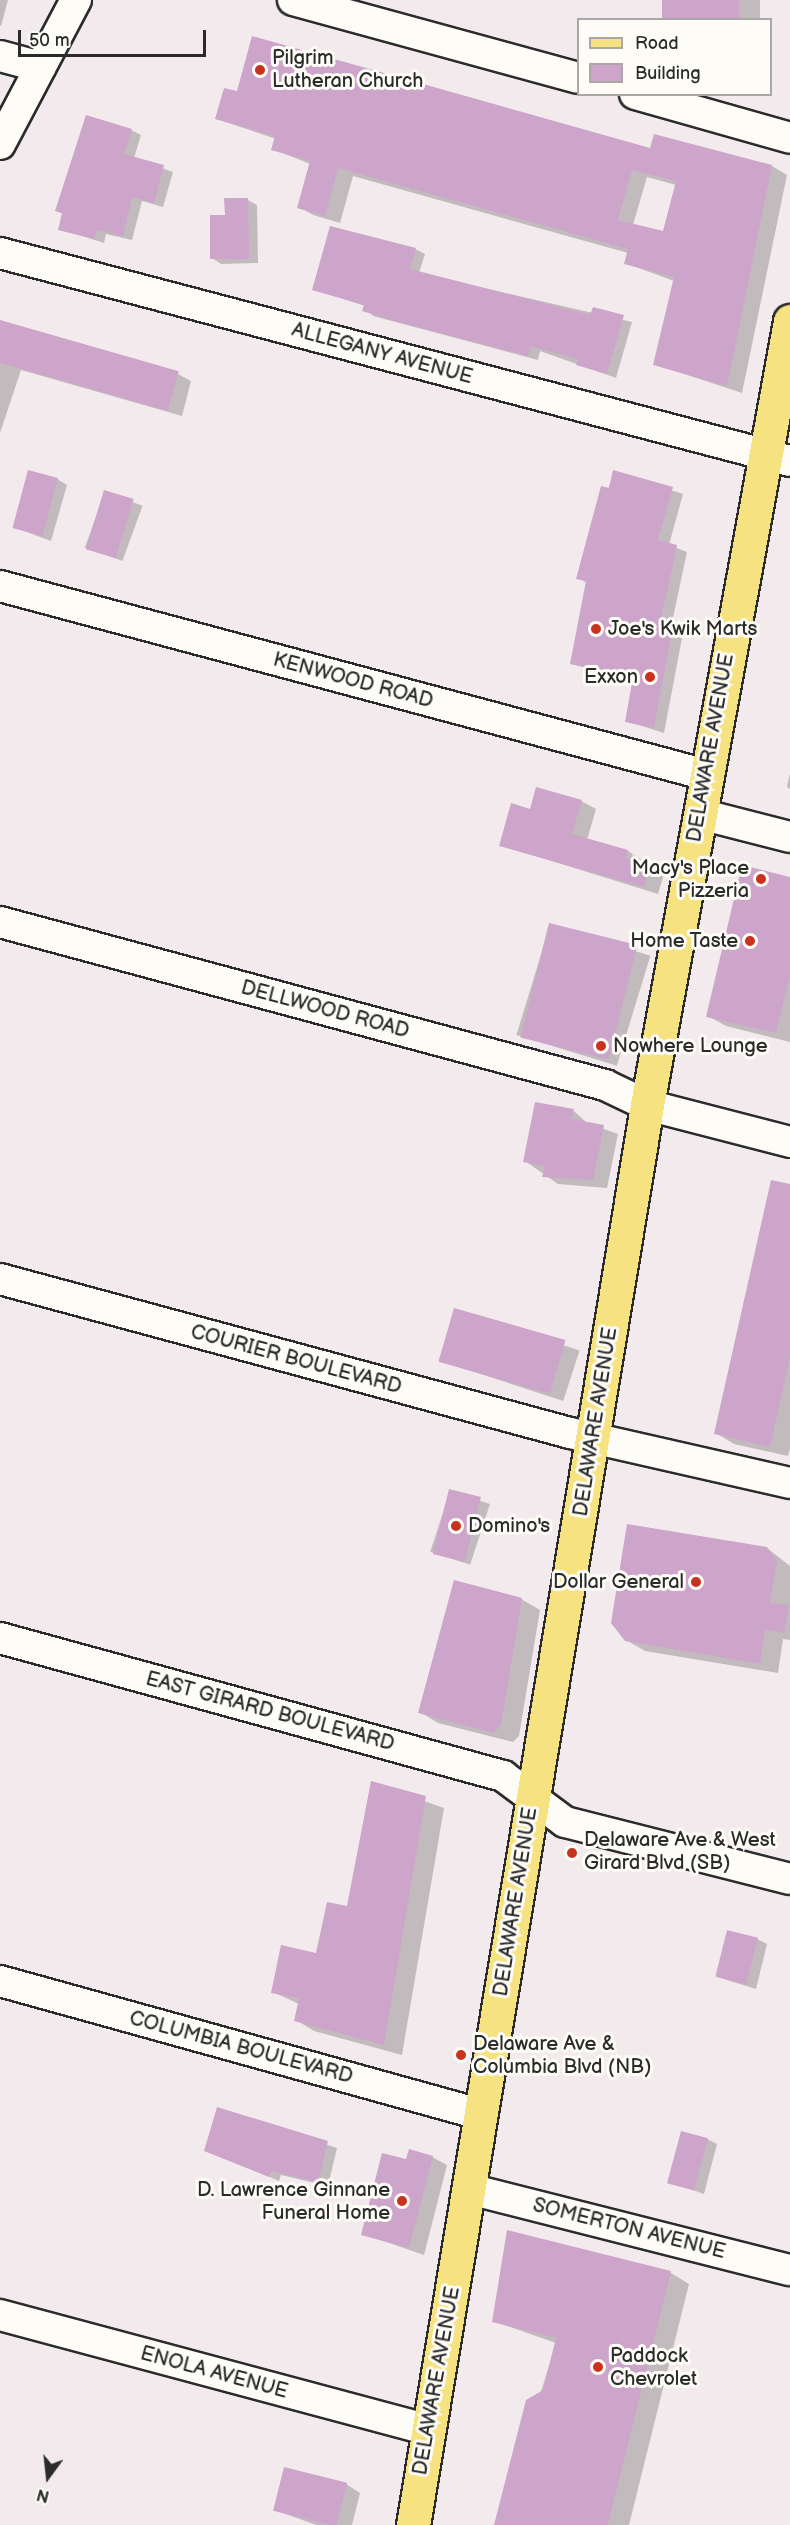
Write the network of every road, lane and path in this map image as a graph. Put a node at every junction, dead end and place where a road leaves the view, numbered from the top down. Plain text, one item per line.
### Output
1 (76, 0) edge
2 (293, 0) edge
3 (0, 56) edge
4 (41, 67) junction
5 (577, 77) edge
6 (642, 96) edge
7 (790, 138) edge
8 (0, 144) edge
9 (0, 253) edge
10 (790, 321) edge
11 (777, 458) edge
12 (0, 586) edge
13 (706, 775) junction
14 (699, 814) junction
15 (790, 837) edge
16 (0, 922) edge
17 (647, 1105) junction
18 (790, 1142) edge
19 (0, 1278) edge
20 (593, 1437) junction
21 (790, 1483) edge
22 (0, 1638) edge
23 (533, 1799) junction
24 (790, 1879) edge
25 (0, 1982) edge
26 (481, 2114) junction
27 (469, 2189) junction
28 (790, 2270) edge
29 (0, 2315) edge
30 (428, 2430) junction
31 (412, 2525) edge

1 - 4 street
2 - 5 street
3 - 4 street
4 - 8 street
6 - 7 street
9 - 11 street, ALLEGANY AVENUE
10 - 11 main road, DELAWARE AVENUE
11 - 13 main road, DELAWARE AVENUE
12 - 13 street, KENWOOD ROAD
13 - 14 main road, DELAWARE AVENUE
14 - 15 street
14 - 17 main road, DELAWARE AVENUE
16 - 17 street, DELLWOOD ROAD
17 - 18 street, DELLWOOD ROAD
17 - 20 main road, DELAWARE AVENUE
19 - 20 street, COURIER BOULEVARD
20 - 21 street, COURIER BOULEVARD
20 - 23 main road, DELAWARE AVENUE
22 - 23 street, EAST GIRARD BOULEVARD
23 - 24 street, EAST GIRARD BOULEVARD
23 - 26 main road, DELAWARE AVENUE
25 - 26 street, COLUMBIA BOULEVARD
26 - 27 main road, DELAWARE AVENUE
27 - 28 street, SOMERTON AVENUE
27 - 30 main road, DELAWARE AVENUE
29 - 30 street, ENOLA AVENUE
30 - 31 main road, DELAWARE AVENUE

